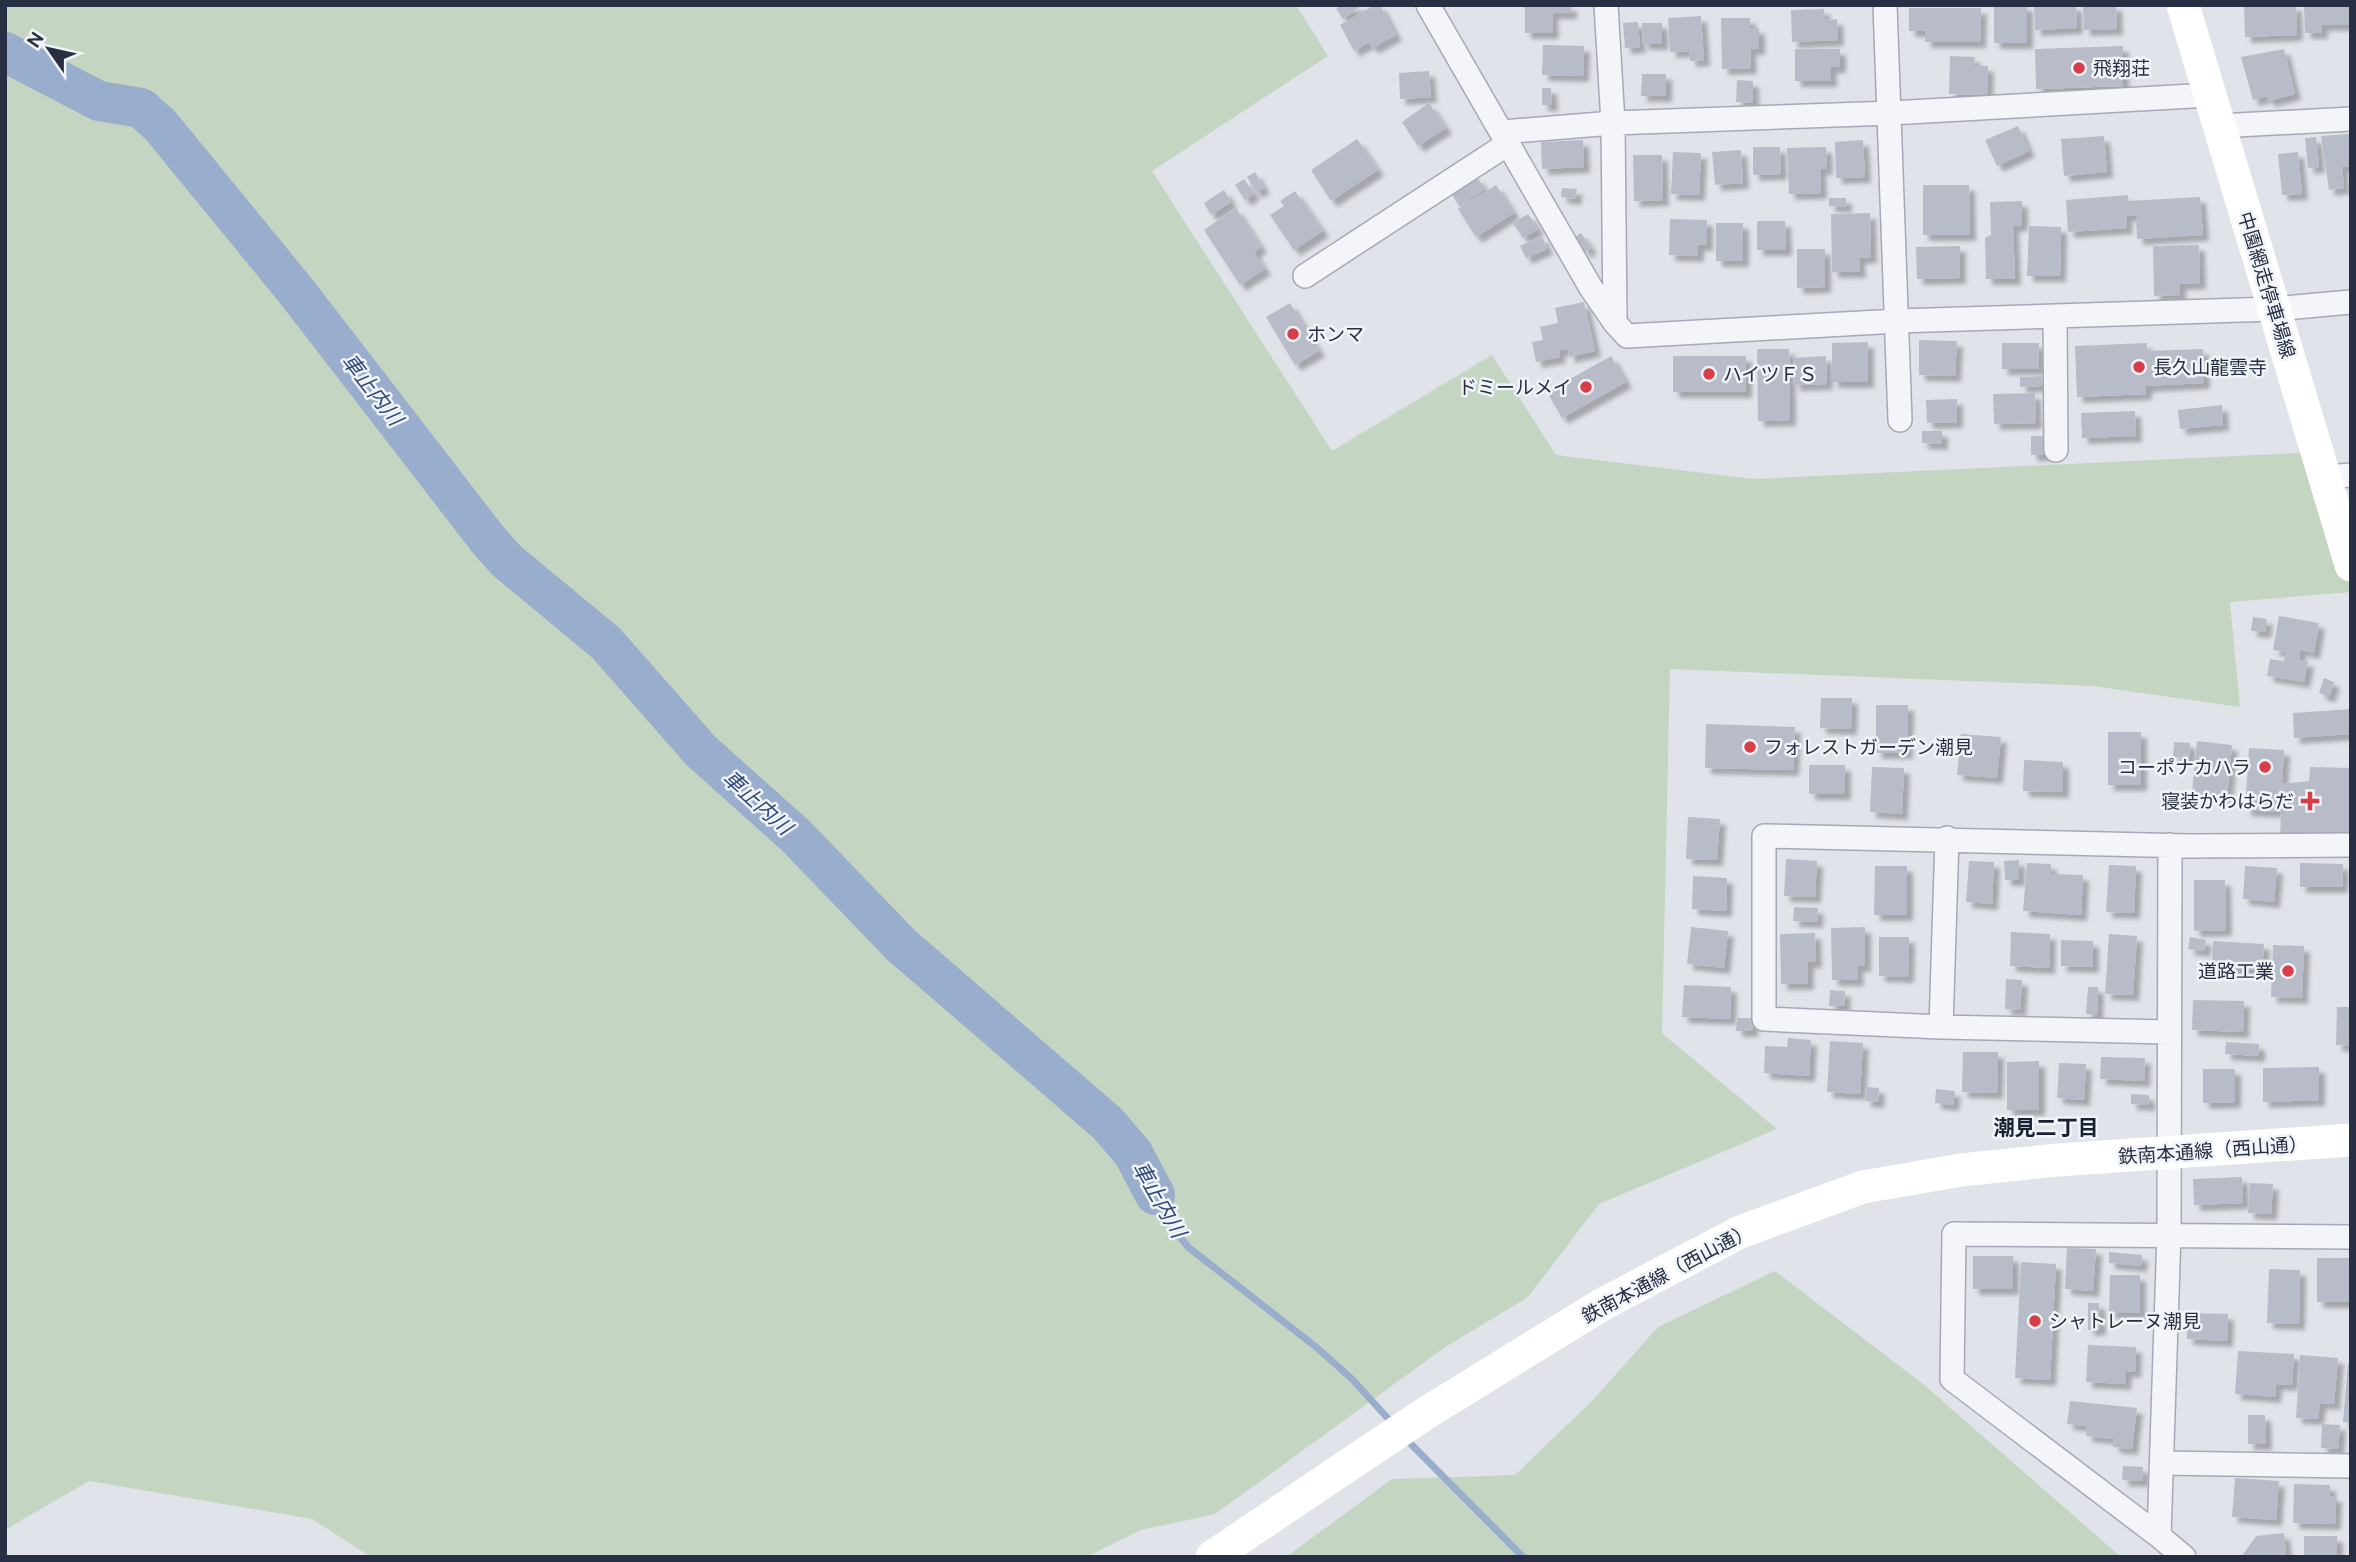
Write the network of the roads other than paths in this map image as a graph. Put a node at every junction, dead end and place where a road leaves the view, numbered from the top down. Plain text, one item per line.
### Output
1 (1428, 5) edge
2 (1606, 5) edge
3 (1885, 5) edge
4 (2183, 5) edge
5 (2210, 95) junction
6 (1891, 113) junction
7 (2351, 119) edge
8 (1613, 123) junction
9 (2219, 126) junction
10 (1506, 137) junction
11 (1305, 276) dead end
12 (2351, 302) edge
13 (2273, 309) junction
14 (2055, 317) junction
15 (1898, 321) junction
16 (1615, 323) junction
17 (1900, 420) dead end
18 (2056, 450) dead end
19 (2338, 476) edge
20 (2351, 565) edge
21 (1947, 838) junction
22 (2171, 845) junction
23 (2351, 845) edge
24 (1941, 1027) junction
25 (2169, 1032) junction
26 (2351, 1140) edge
27 (2170, 1153) junction
28 (2169, 1233) junction
29 (2351, 1237) edge
30 (2162, 1463) junction
31 (2351, 1466) edge
32 (2158, 1535) junction
33 (1226, 1547) edge
34 (2184, 1557) edge

1 - 10 street
2 - 8 street
3 - 6 street
4 - 5 street, 中園網走停車場線
5 - 6 street
5 - 9 street, 中園網走停車場線
6 - 8 street
6 - 15 street
7 - 9 street
8 - 10 street
8 - 16 street
9 - 13 street, 中園網走停車場線
10 - 11 street
10 - 16 street
12 - 13 street
13 - 14 street
13 - 19 street, 中園網走停車場線
14 - 15 street
14 - 18 street
15 - 16 street
15 - 17 street
19 - 20 street, 中園網走停車場線
21 - 22 street
21 - 24 street
21 - 24 street
22 - 23 street
22 - 25 street
24 - 25 street
25 - 27 street
26 - 27 street, 鉄南本通線（西山通）
27 - 28 street
27 - 33 street, 鉄南本通線（西山通）
28 - 29 street
28 - 30 street
28 - 32 street
30 - 31 street
30 - 32 street
32 - 34 street

